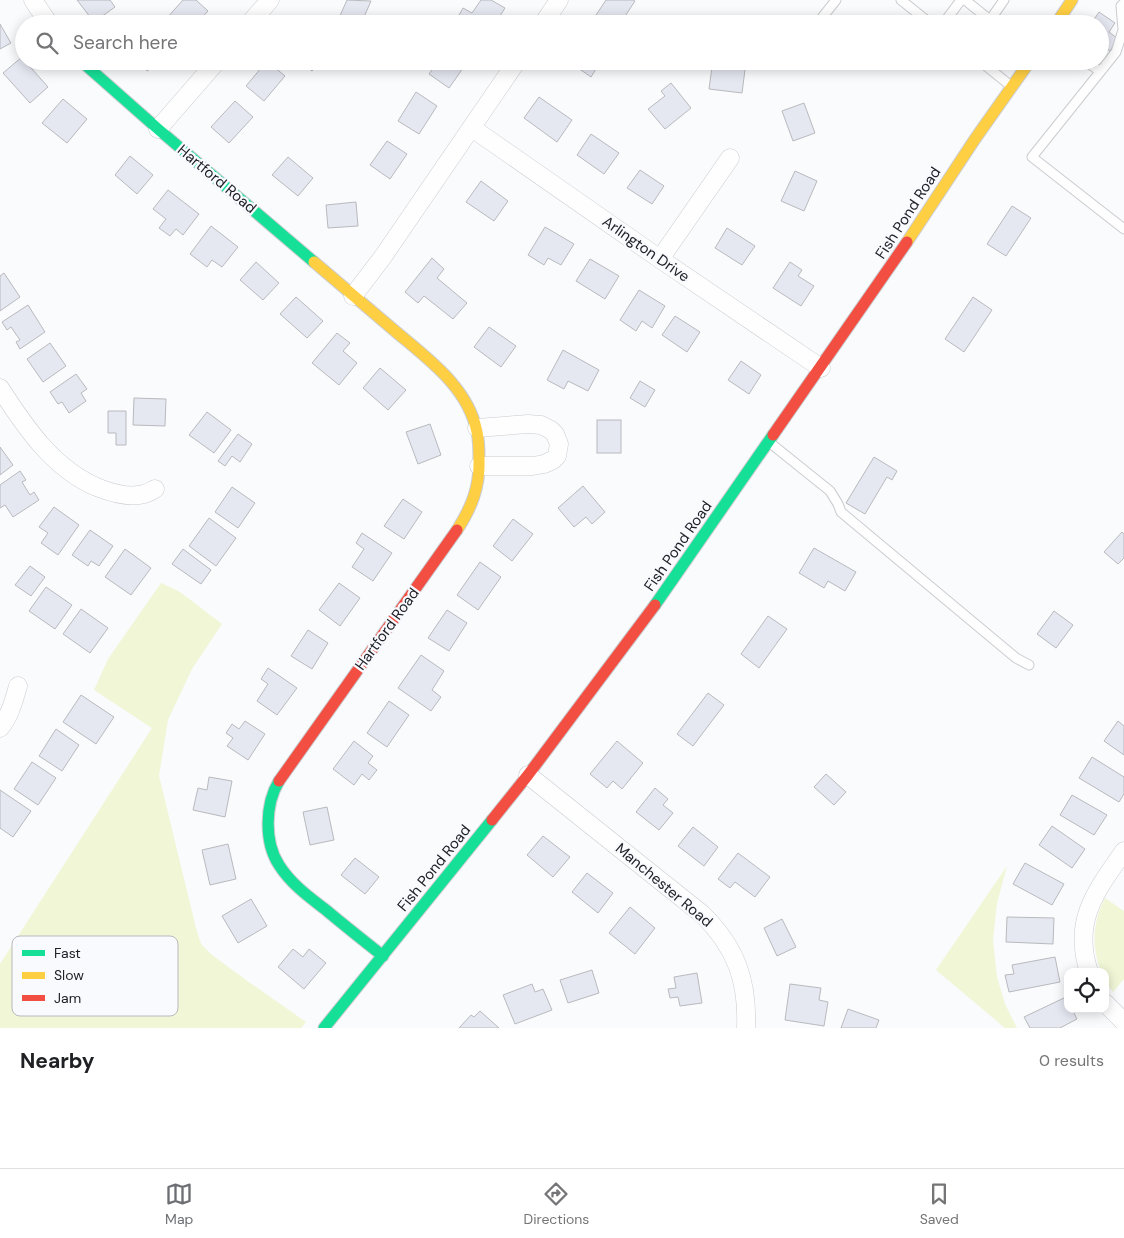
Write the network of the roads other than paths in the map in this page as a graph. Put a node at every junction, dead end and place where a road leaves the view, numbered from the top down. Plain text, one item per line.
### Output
1 (33, 0) edge
2 (270, 0) edge
3 (560, 0) edge
4 (836, 0) edge
5 (901, 0) edge
6 (961, 0) edge
7 (965, 0) edge
8 (1004, 0) edge
9 (1072, 0) edge
10 (1124, 3) edge
11 (43, 15) edge
12 (257, 15) edge
13 (549, 15) edge
14 (824, 15) edge
15 (920, 15) edge
16 (950, 15) edge
17 (984, 15) edge
18 (994, 15) edge
19 (1062, 15) edge
20 (1109, 60) edge
21 (91, 70) edge
22 (209, 70) edge
23 (512, 70) edge
24 (992, 70) edge
25 (1024, 70) edge
26 (1100, 71) edge
27 (1012, 86) junction
28 (472, 128) junction
29 (158, 129) junction
30 (730, 158) dead end
31 (1124, 229) edge
32 (660, 259) junction
33 (354, 296) junction
34 (821, 368) junction
35 (0, 388) edge
36 (5, 407) edge
37 (476, 428) junction
38 (769, 442) junction
39 (480, 466) junction
40 (155, 489) dead end
41 (1029, 665) dead end
42 (18, 686) dead end
43 (0, 728) edge
44 (528, 775) junction
45 (1124, 851) edge
46 (383, 956) junction
47 (1088, 968) edge
48 (1109, 1007) edge
49 (1124, 1022) edge
50 (324, 1028) edge
51 (746, 1028) edge

1 - 11 street
2 - 12 street
3 - 13 street
4 - 14 lane
5 - 15 lane
6 - 16 lane
7 - 17 lane
8 - 18 lane
9 - 19 street
10 - 20 lane
21 - 29 street, Hartford Road
22 - 29 street
23 - 28 street
24 - 27 lane
25 - 27 street, Fish Pond Road
26 - 31 lane
27 - 34 street, Fish Pond Road
28 - 32 street, Arlington Drive
28 - 33 street
29 - 33 street, Hartford Road
30 - 32 street
32 - 34 street, Arlington Drive
33 - 37 street, Hartford Road
34 - 38 street, Fish Pond Road
35 - 36 street
36 - 40 street
37 - 39 street, Hartford Road
37 - 39 street
38 - 41 lane
38 - 44 street, Fish Pond Road
39 - 46 street, Hartford Road
42 - 43 street
44 - 46 street, Fish Pond Road
44 - 51 street, Manchester Road
45 - 47 street
46 - 50 street, Fish Pond Road
48 - 49 street

